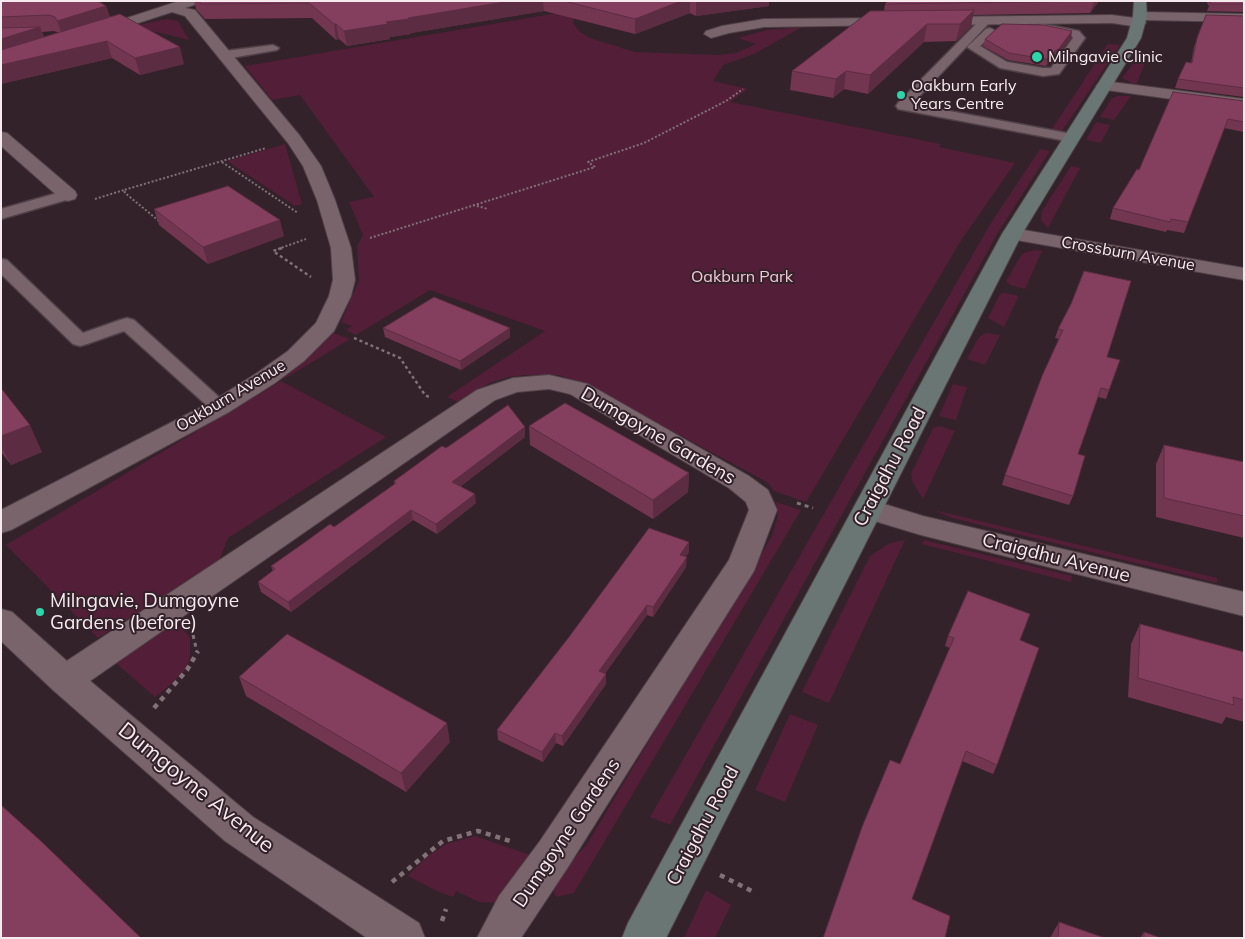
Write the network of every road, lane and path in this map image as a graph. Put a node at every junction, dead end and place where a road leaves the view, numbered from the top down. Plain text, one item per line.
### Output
1 (193, 1) edge
2 (172, 8) junction
3 (1140, 13) edge
4 (1244, 18) edge
5 (986, 20) junction
6 (1041, 23) junction
7 (1075, 33) junction
8 (1090, 33) dead end
9 (711, 34) dead end
10 (88, 36) edge
11 (273, 48) dead end
12 (225, 55) junction
13 (1104, 86) junction
14 (743, 89) dead end
15 (1244, 104) edge
16 (1, 137) edge
17 (1072, 138) junction
18 (258, 150) dead end
19 (222, 161) junction
20 (124, 190) junction
21 (118, 192) dead end
22 (68, 194) joint
23 (472, 205) junction
24 (488, 209) dead end
25 (299, 213) dead end
26 (1, 214) edge
27 (161, 222) edge
28 (1012, 234) junction
29 (304, 239) dead end
30 (341, 248) junction
31 (1, 264) edge
32 (1244, 274) edge
33 (310, 276) dead end
34 (353, 337) dead end
35 (432, 398) dead end
36 (220, 407) junction
37 (804, 505) dead end
38 (813, 508) dead end
39 (868, 509) junction
40 (1, 524) edge
41 (1244, 604) edge
42 (167, 611) junction
43 (1, 621) edge
44 (65, 680) junction
45 (129, 735) junction
46 (554, 854) junction
47 (713, 871) dead end
48 (393, 881) dead end
49 (752, 891) dead end
50 (404, 938) edge
51 (498, 938) edge
52 (643, 938) edge

1 - 2 street
2 - 10 street
2 - 12 street, Oakburn Avenue
3 - 4 street
3 - 6 street
3 - 13 main road, Craigdhu Road
5 - 6 street
5 - 9 street
5 - 17 lane
6 - 7 lane
6 - 7 lane
7 - 8 lane
11 - 12 lane
12 - 30 street, Oakburn Avenue
13 - 15 street
13 - 17 main road, Craigdhu Road
14 - 23 path
16 - 22 street
17 - 28 main road, Craigdhu Road
18 - 19 path
19 - 20 path
19 - 25 path
20 - 21 path
20 - 27 path
22 - 26 lane
23 - 24 path
23 - 30 path
28 - 32 street, Crossburn Avenue
28 - 39 main road, Craigdhu Road
29 - 33 path
30 - 36 street, Oakburn Avenue
31 - 36 lane
34 - 35 path
36 - 40 street, Oakburn Avenue
37 - 38 path
39 - 41 street, Craigdhu Avenue
39 - 52 main road, Craigdhu Road
42 - 44 street, Dumgoyne Gardens
42 - 45 path
42 - 46 street, Dumgoyne Gardens
43 - 44 street, Dumgoyne Avenue
44 - 45 street, Dumgoyne Avenue
45 - 50 street, Dumgoyne Avenue
46 - 48 path
46 - 51 street, Dumgoyne Gardens
47 - 49 path

